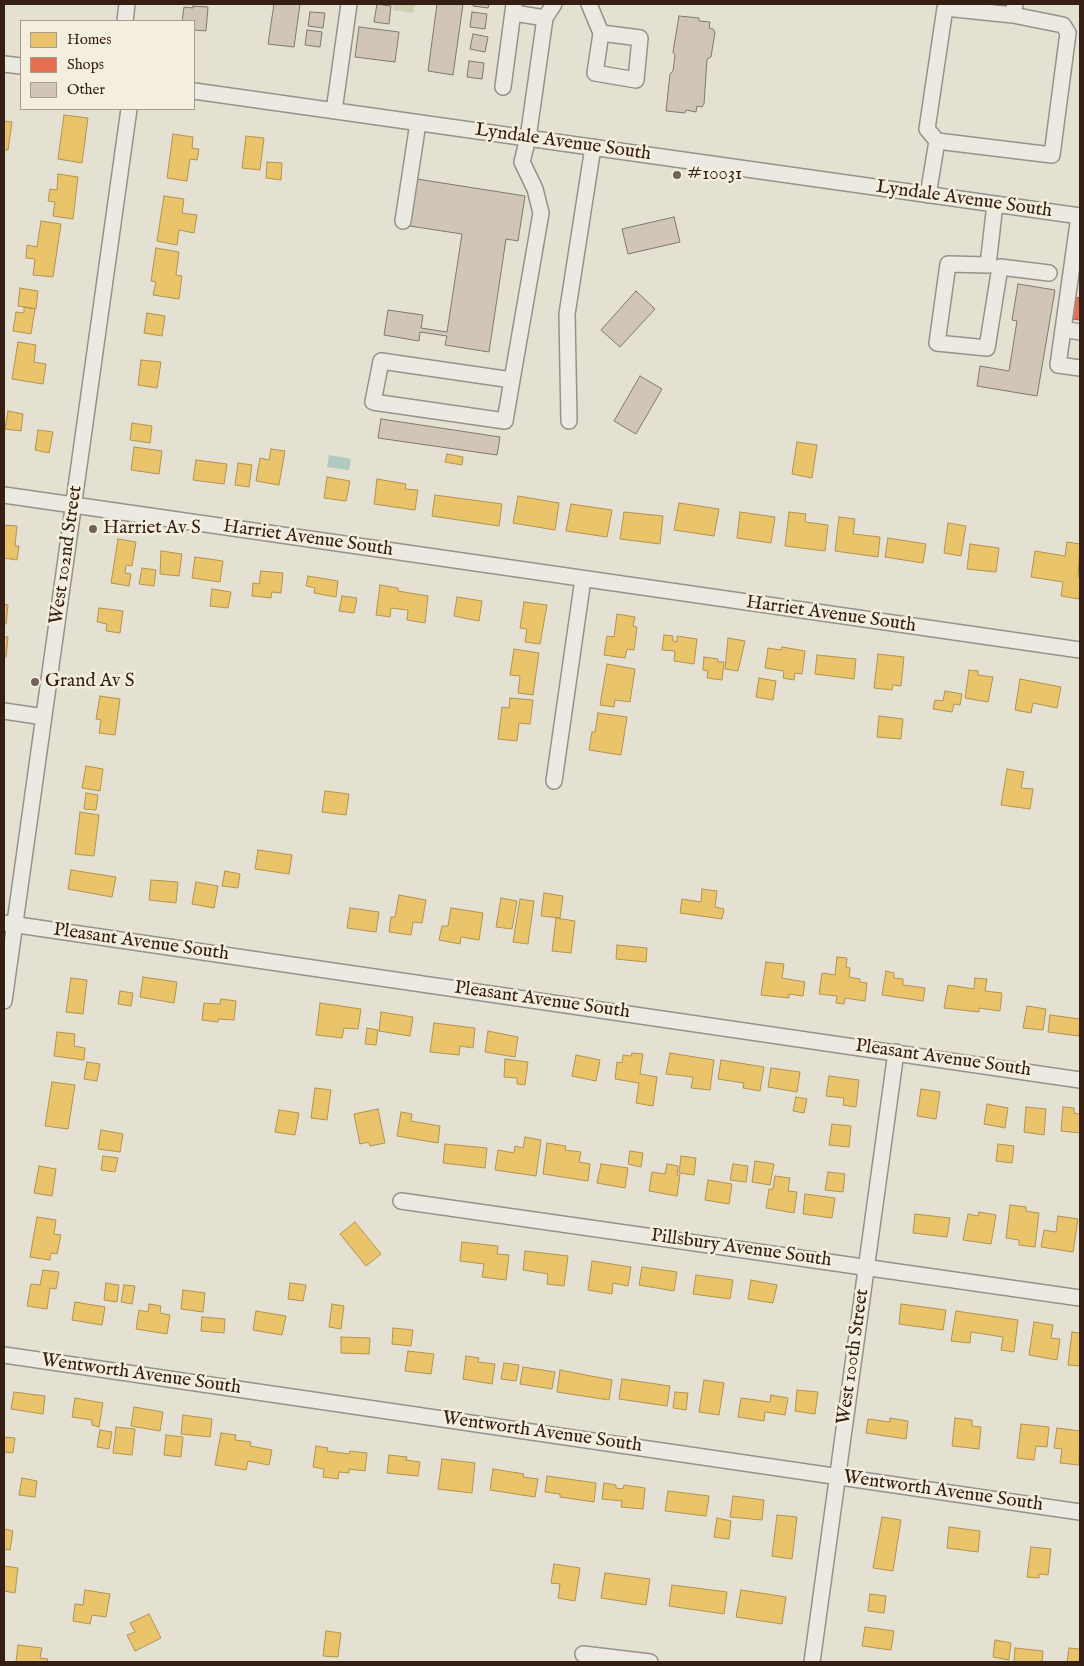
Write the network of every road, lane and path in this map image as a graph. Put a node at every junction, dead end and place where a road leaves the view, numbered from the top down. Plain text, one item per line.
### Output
1 (127, 4) edge
2 (349, 4) edge
3 (554, 4) edge
4 (589, 4) edge
5 (514, 8) edge
6 (1014, 9) edge
7 (546, 18) junction
8 (124, 20) edge
9 (601, 33) dead end
10 (1074, 39) edge
11 (4, 64) edge
12 (20, 66) edge
13 (503, 87) dead end
14 (195, 91) edge
15 (129, 110) edge
16 (334, 111) junction
17 (418, 123) junction
18 (528, 138) junction
19 (937, 141) junction
20 (593, 147) junction
21 (928, 195) junction
22 (995, 204) junction
23 (1080, 216) edge
24 (403, 221) dead end
25 (1077, 255) edge
26 (994, 266) junction
27 (1049, 273) dead end
28 (1063, 329) junction
29 (1080, 332) edge
30 (1080, 368) edge
31 (512, 380) junction
32 (569, 421) dead end
33 (4, 494) edge
34 (74, 504) junction
35 (583, 579) junction
36 (1080, 650) edge
37 (4, 711) edge
38 (44, 717) junction
39 (554, 781) dead end
40 (9, 924) edge
41 (4, 1001) edge
42 (896, 1052) junction
43 (1080, 1080) edge
44 (401, 1201) dead end
45 (866, 1266) junction
46 (1080, 1298) edge
47 (4, 1355) edge
48 (837, 1476) junction
49 (1080, 1512) edge
50 (583, 1654) dead end
51 (650, 1662) edge
52 (812, 1662) edge

1 - 8 street
2 - 16 street
3 - 7 street
4 - 9 street
5 - 7 street
5 - 13 street
6 - 10 street
6 - 19 street
7 - 18 street
10 - 19 street
11 - 12 street
14 - 16 street, Lyndale Avenue South
15 - 34 street, West 102nd Street
16 - 17 street, Lyndale Avenue South
17 - 18 street, Lyndale Avenue South
17 - 24 street
18 - 20 street, Lyndale Avenue South
18 - 31 street
19 - 21 street
20 - 21 street, Lyndale Avenue South
20 - 32 street
21 - 22 street, Lyndale Avenue South
22 - 23 street, Lyndale Avenue South
22 - 26 street
23 - 25 street
25 - 28 street
26 - 26 street
26 - 27 street
28 - 29 street
28 - 30 street
31 - 31 street
33 - 34 street, Harriet Avenue South
34 - 35 street, Harriet Avenue South
34 - 38 street, West 102nd Street
35 - 36 street, Harriet Avenue South
35 - 39 street
37 - 38 street
38 - 40 street, West 102nd Street
40 - 41 street, West 102nd Street
40 - 42 street, Pleasant Avenue South
42 - 43 street, Pleasant Avenue South
42 - 45 street, West 100th Street
44 - 45 street, Pillsbury Avenue South
45 - 46 street, Pillsbury Avenue South
45 - 48 street, West 100th Street
47 - 48 street, Wentworth Avenue South
48 - 49 street, Wentworth Avenue South
48 - 52 street, West 100th Street
50 - 51 street

